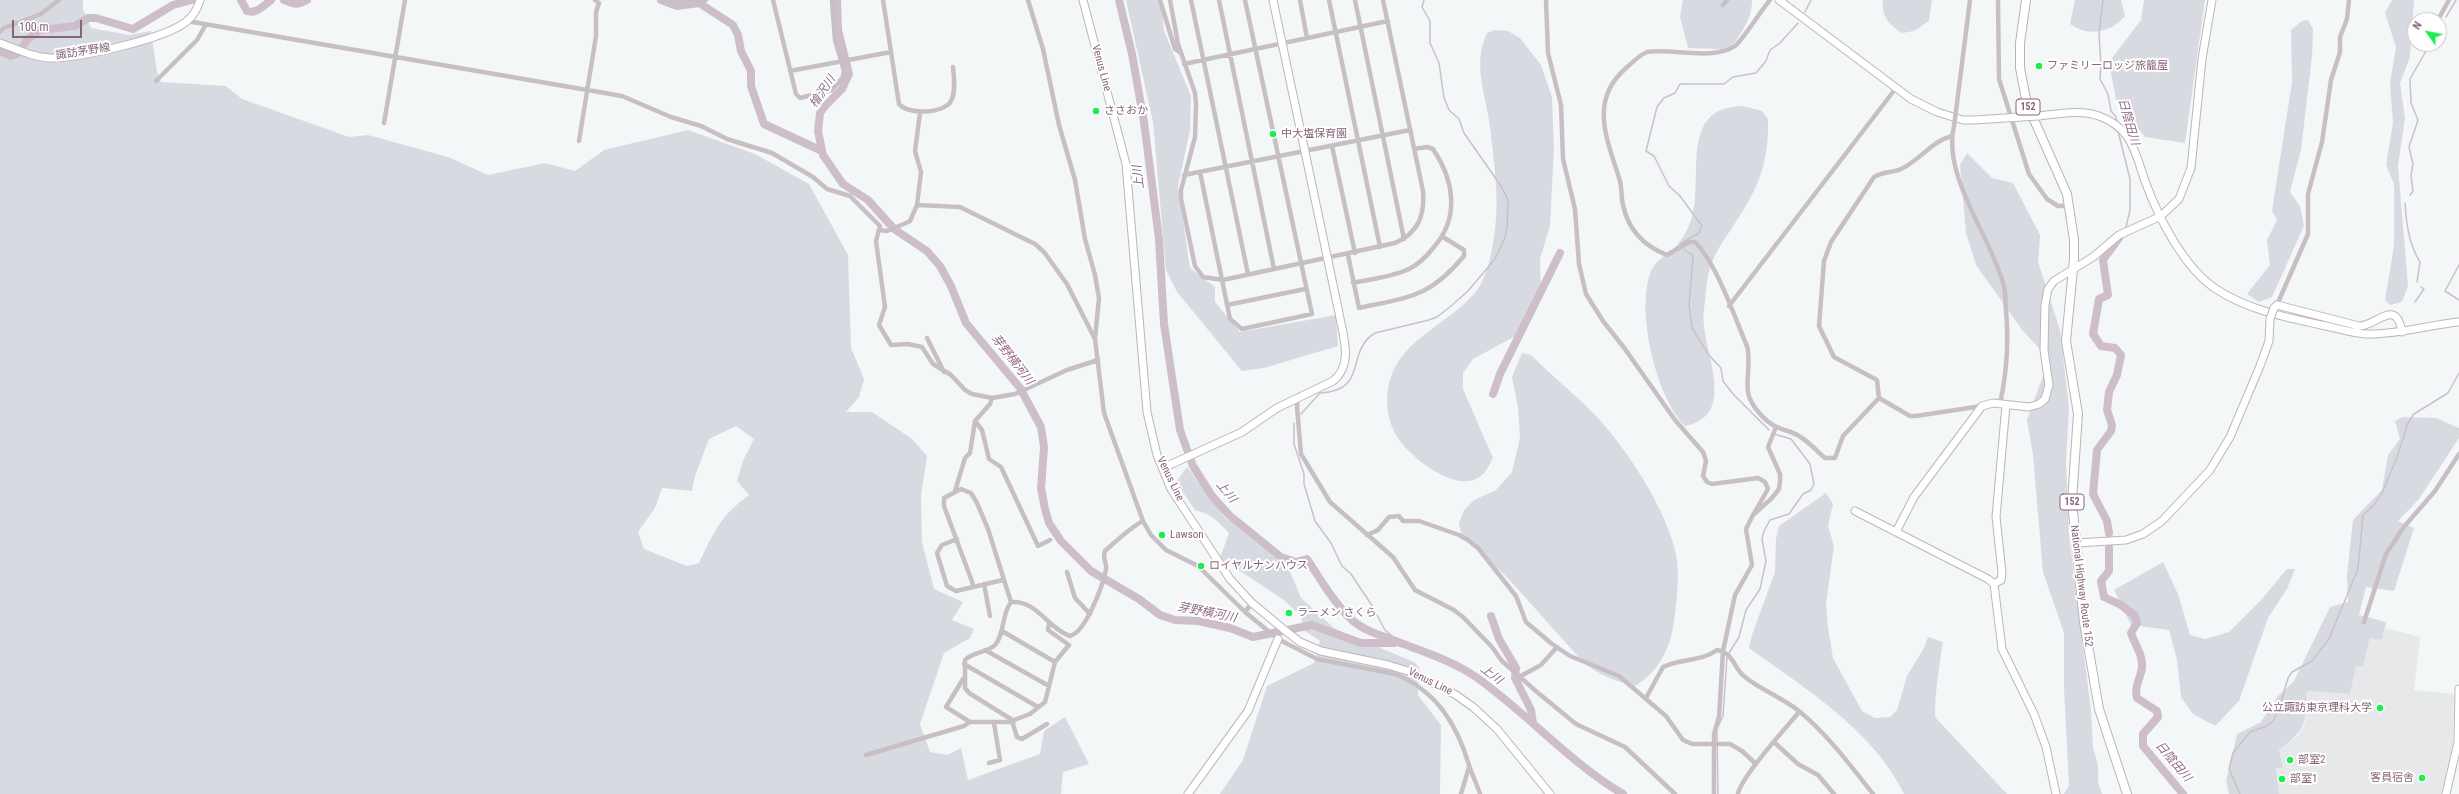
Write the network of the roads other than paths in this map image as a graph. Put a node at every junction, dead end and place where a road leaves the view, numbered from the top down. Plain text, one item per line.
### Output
1 (59, 0) edge
2 (405, 0) edge
3 (595, 0) edge
4 (669, 0) edge
5 (706, 0) edge
6 (773, 0) edge
7 (832, 0) edge
8 (883, 0) edge
9 (1028, 0) edge
10 (1082, 0) edge
11 (1160, 0) edge
12 (1170, 0) edge
13 (1191, 0) edge
14 (1219, 0) edge
15 (1245, 0) edge
16 (1273, 0) edge
17 (1300, 0) edge
18 (1329, 0) edge
19 (1355, 0) edge
20 (1383, 0) edge
21 (1546, 0) edge
22 (1727, 0) edge
23 (1770, 0) edge
24 (1779, 0) edge
25 (1970, 0) edge
26 (1998, 0) edge
27 (2026, 0) edge
28 (2212, 0) edge
29 (2349, 0) edge
30 (2449, 0) edge
31 (200, 2) edge
32 (1723, 6) dead end
33 (2442, 12) edge
34 (187, 21) junction
35 (1388, 21) junction
36 (205, 26) junction
37 (1361, 26) junction
38 (0, 32) edge
39 (1335, 32) junction
40 (1307, 38) junction
41 (0, 43) edge
42 (1281, 43) junction
43 (1255, 49) junction
44 (891, 52) junction
45 (1180, 53) junction
46 (1229, 54) junction
47 (395, 57) junction
48 (1202, 60) junction
49 (842, 61) junction
50 (1184, 64) junction
51 (952, 67) dead end
52 (790, 71) junction
53 (156, 81) dead end
54 (1896, 88) junction
55 (587, 90) junction
56 (920, 113) junction
57 (2012, 118) junction
58 (384, 124) dead end
59 (1410, 130) junction
60 (1383, 135) junction
61 (1952, 136) junction
62 (1358, 140) junction
63 (579, 142) dead end
64 (1332, 146) junction
65 (1414, 149) junction
66 (1306, 151) junction
67 (1279, 156) junction
68 (1252, 161) junction
69 (1225, 167) junction
70 (1200, 172) junction
71 (1184, 175) junction
72 (917, 205) junction
73 (2069, 206) junction
74 (2161, 216) junction
75 (880, 230) junction
76 (1443, 237) junction
77 (1404, 240) junction
78 (1380, 247) junction
79 (1354, 252) junction
80 (1348, 255) junction
81 (1327, 258) junction
82 (1299, 263) junction
83 (1274, 269) junction
84 (2073, 269) junction
85 (1248, 274) junction
86 (1223, 280) junction
87 (1353, 283) junction
88 (1305, 289) junction
89 (1227, 305) junction
90 (1729, 306) junction
91 (2275, 306) junction
92 (2459, 322) edge
93 (2402, 332) junction
94 (927, 338) dead end
95 (1095, 339) junction
96 (1098, 360) junction
97 (944, 372) junction
98 (992, 398) junction
99 (1298, 398) junction
100 (1879, 398) junction
101 (2003, 404) junction
102 (1982, 406) junction
103 (975, 421) junction
104 (1776, 427) junction
105 (2459, 454) edge
106 (1166, 466) junction
107 (955, 491) junction
108 (1855, 511) dead end
109 (1754, 515) junction
110 (1143, 521) junction
111 (1896, 532) junction
112 (1367, 535) junction
113 (957, 539) junction
114 (1050, 540) dead end
115 (2077, 543) junction
116 (1067, 572) dead end
117 (1003, 580) junction
118 (984, 584) junction
119 (1994, 584) junction
120 (974, 586) junction
121 (1011, 602) junction
122 (1252, 603) junction
123 (1244, 612) junction
124 (1090, 614) junction
125 (990, 616) dead end
126 (2364, 622) dead end
127 (1049, 623) junction
128 (1002, 631) junction
129 (1277, 638) junction
130 (1308, 645) junction
131 (1557, 647) junction
132 (986, 650) junction
133 (1303, 652) junction
134 (1724, 652) junction
135 (1055, 662) junction
136 (964, 664) junction
137 (1518, 676) junction
138 (963, 678) junction
139 (1049, 686) junction
140 (2459, 689) edge
141 (1646, 698) junction
142 (1038, 707) junction
143 (1799, 712) junction
144 (1013, 721) junction
145 (970, 722) junction
146 (994, 724) junction
147 (1047, 724) dead end
148 (1775, 743) junction
149 (1714, 744) junction
150 (866, 755) dead end
151 (989, 763) dead end
152 (1756, 764) junction
153 (1469, 767) junction
154 (1188, 794) edge
155 (1461, 794) edge
156 (1480, 794) edge
157 (1550, 794) edge
158 (1675, 794) edge
159 (1714, 794) edge
160 (1738, 794) edge
161 (1834, 794) edge
162 (1873, 794) edge
163 (2056, 794) edge
164 (2127, 794) edge
165 (2446, 794) edge

1 - 38 street
2 - 47 street
3 - 55 street
4 - 5 street
6 - 52 street
7 - 49 street
8 - 44 street
9 - 95 street
10 - 106 street, Venus Line
11 - 45 street
12 - 45 street
13 - 48 street
14 - 46 street
15 - 43 street
16 - 42 street
17 - 40 street
18 - 39 street
19 - 37 street
20 - 35 street
21 - 109 street
22 - 32 street
23 - 90 street
24 - 54 street
25 - 61 street, bridge
26 - 57 street
27 - 73 highway, National Highway Route 152 / 152
28 - 74 street
29 - 91 street
30 - 33 street
31 - 34 street
34 - 36 street
34 - 41 street, 諏訪茅野線
35 - 37 street
35 - 59 street
36 - 47 street
36 - 53 street
37 - 39 street
37 - 60 street
39 - 40 street
39 - 62 street
40 - 42 street
42 - 43 street
42 - 66 street
43 - 46 street
43 - 67 street
44 - 49 street
44 - 56 street
45 - 50 street
46 - 48 street
46 - 68 street
47 - 55 street
47 - 58 street
48 - 50 street
48 - 69 street
49 - 52 street
49 - 52 street
50 - 71 street
51 - 56 street
54 - 57 street
54 - 90 street
55 - 63 street
55 - 75 street
56 - 72 street
57 - 73 street
57 - 74 street, bridge
59 - 60 street
59 - 65 street
60 - 62 street
60 - 77 street
61 - 100 street
61 - 101 street
62 - 64 street
62 - 78 street
64 - 66 street
64 - 79 street
65 - 76 street
65 - 77 street
66 - 67 street
66 - 81 street
67 - 68 street
67 - 82 street
68 - 69 street
68 - 83 street
69 - 70 street
69 - 85 street
70 - 71 street
70 - 86 street
71 - 86 street
72 - 75 street
72 - 95 street
73 - 84 highway, National Highway Route 152 / 152
74 - 84 street
74 - 93 street
75 - 97 street
76 - 87 street
76 - 87 street
77 - 78 street
78 - 79 street
79 - 80 street
80 - 81 street
80 - 87 street
81 - 82 street
81 - 99 street
82 - 83 street
82 - 88 street
83 - 85 street
84 - 101 street
84 - 115 highway, National Highway Route 152 / 152
85 - 86 street
86 - 89 street
88 - 89 street
88 - 89 street
90 - 104 street
91 - 93 street
91 - 115 street, bridge
92 - 93 street
94 - 97 street
95 - 96 street
96 - 98 street
96 - 110 street
97 - 98 street
98 - 103 street
99 - 106 street
99 - 112 street
100 - 102 street
100 - 104 street
101 - 102 street
101 - 119 street
102 - 111 street
103 - 107 street
103 - 114 street
104 - 109 street
105 - 126 street
106 - 122 street, Venus Line
107 - 113 street
107 - 117 street
108 - 111 street
109 - 134 street
110 - 123 street
110 - 124 street
111 - 119 street
112 - 131 street
112 - 137 street
113 - 120 street
113 - 120 street
115 - 164 highway, National Highway Route 152 / 152
116 - 124 street
117 - 118 street
117 - 121 street
118 - 120 street
118 - 125 street
119 - 163 street
121 - 127 street
121 - 128 street
122 - 123 street
122 - 130 street, Venus Line
123 - 129 street
124 - 127 street
127 - 135 street
128 - 132 street
128 - 135 street
129 - 133 street
129 - 154 street
130 - 133 street
130 - 157 street, Venus Line
131 - 137 street
131 - 141 street
132 - 136 street
132 - 139 street
133 - 153 street
134 - 141 street
134 - 143 street
134 - 149 street
135 - 139 street
136 - 138 street
136 - 142 street
137 - 158 street
138 - 144 street
138 - 145 street
139 - 142 street
140 - 165 street
141 - 149 street
142 - 144 street
143 - 148 street
143 - 162 street
144 - 146 street
144 - 147 street
145 - 146 street
145 - 150 street
146 - 151 street
148 - 152 street
148 - 161 street
149 - 152 street
149 - 159 street
152 - 160 street
153 - 155 street
153 - 156 street

